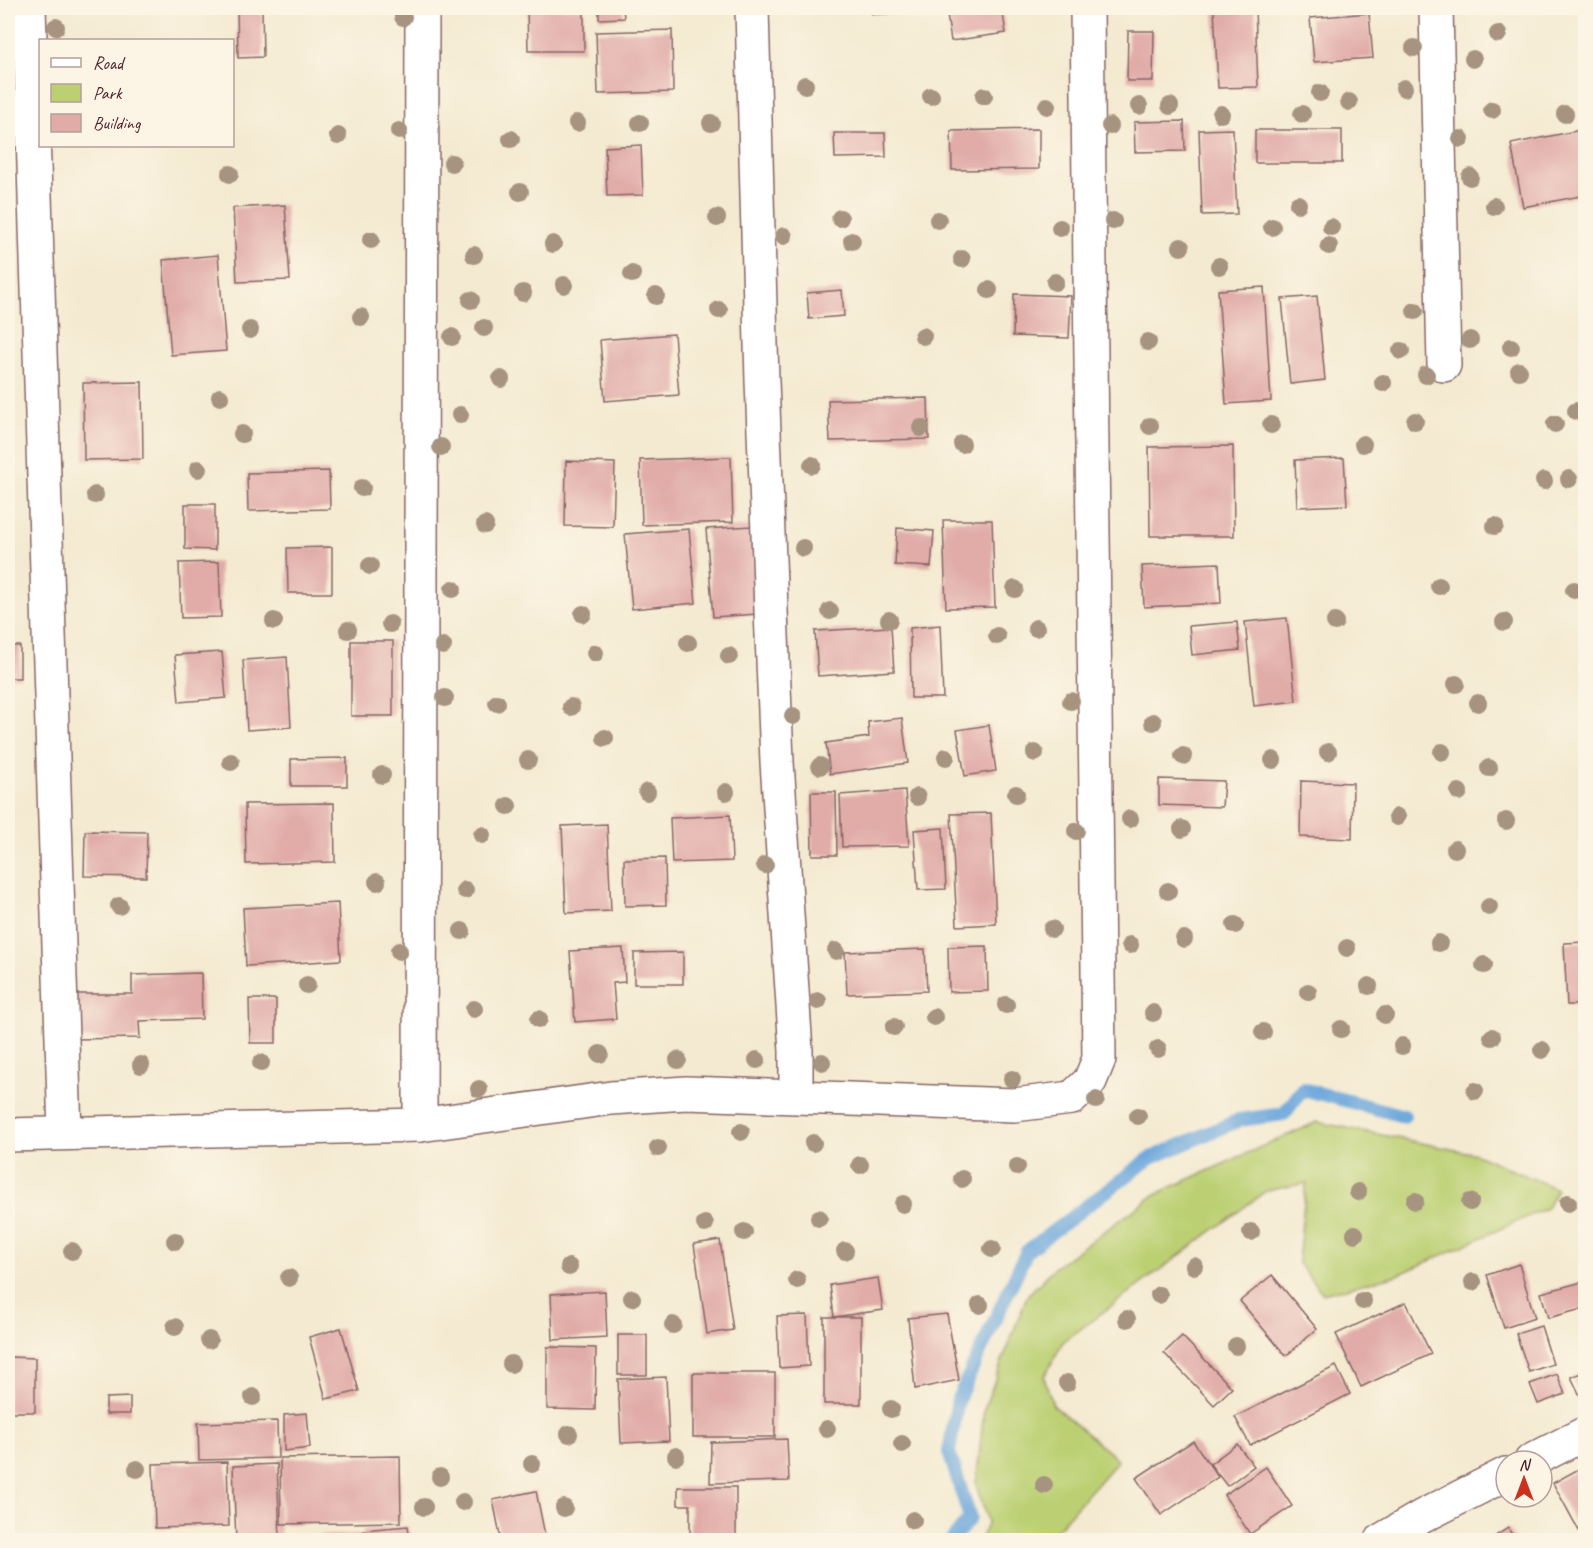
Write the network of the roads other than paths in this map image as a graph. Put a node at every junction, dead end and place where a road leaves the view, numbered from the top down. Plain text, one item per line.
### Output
1 (30, 8) edge
2 (422, 8) edge
3 (752, 8) edge
4 (1087, 8) edge
5 (1437, 8) edge
6 (1444, 365) dead end
7 (796, 1096) junction
8 (420, 1125) junction
9 (65, 1133) junction
10 (8, 1135) edge
11 (1586, 1433) edge
12 (1554, 1449) edge
13 (1494, 1480) edge
14 (1383, 1540) edge

1 - 9 street
2 - 8 street
3 - 7 street
4 - 7 street
5 - 6 street
7 - 8 street
8 - 9 street
9 - 10 street
11 - 12 street
13 - 14 street

